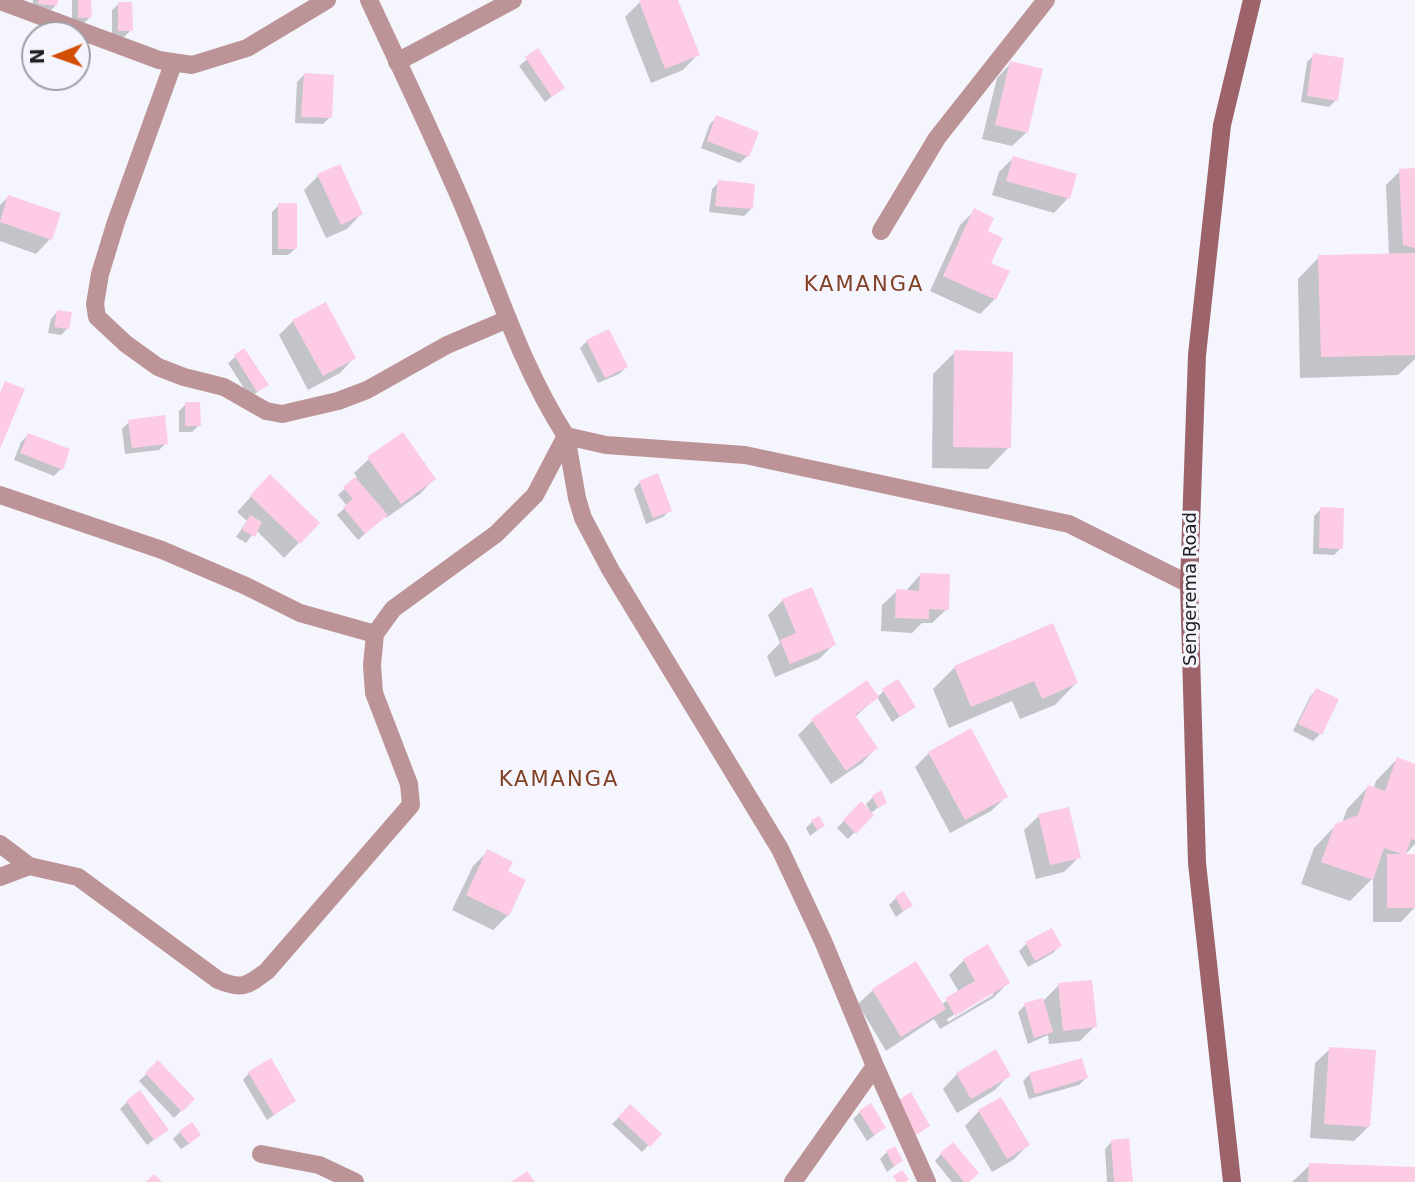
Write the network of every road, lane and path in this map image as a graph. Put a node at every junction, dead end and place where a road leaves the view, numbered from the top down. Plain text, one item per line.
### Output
1 (327, 0) edge
2 (369, 0) edge
3 (513, 0) edge
4 (1046, 0) edge
5 (1252, 0) edge
6 (0, 1) edge
7 (397, 62) junction
8 (173, 64) junction
9 (881, 231) dead end
10 (508, 319) junction
11 (566, 436) junction
12 (0, 495) edge
13 (1189, 584) junction
14 (374, 634) junction
15 (0, 844) edge
16 (29, 866) junction
17 (0, 877) edge
18 (875, 1066) junction
19 (261, 1154) dead end
20 (355, 1182) edge
21 (793, 1182) edge
22 (927, 1182) edge
23 (1232, 1182) edge

1 - 8 street
2 - 7 street
3 - 7 street
4 - 9 street
5 - 13 main road, Sengerema Road
6 - 8 street
7 - 10 street
8 - 10 street
10 - 11 street
11 - 13 street
11 - 14 street
11 - 18 street
12 - 14 street
13 - 23 main road, Sengerema Road
14 - 16 street
15 - 16 street
16 - 17 street
18 - 21 street
18 - 22 street
19 - 20 street

